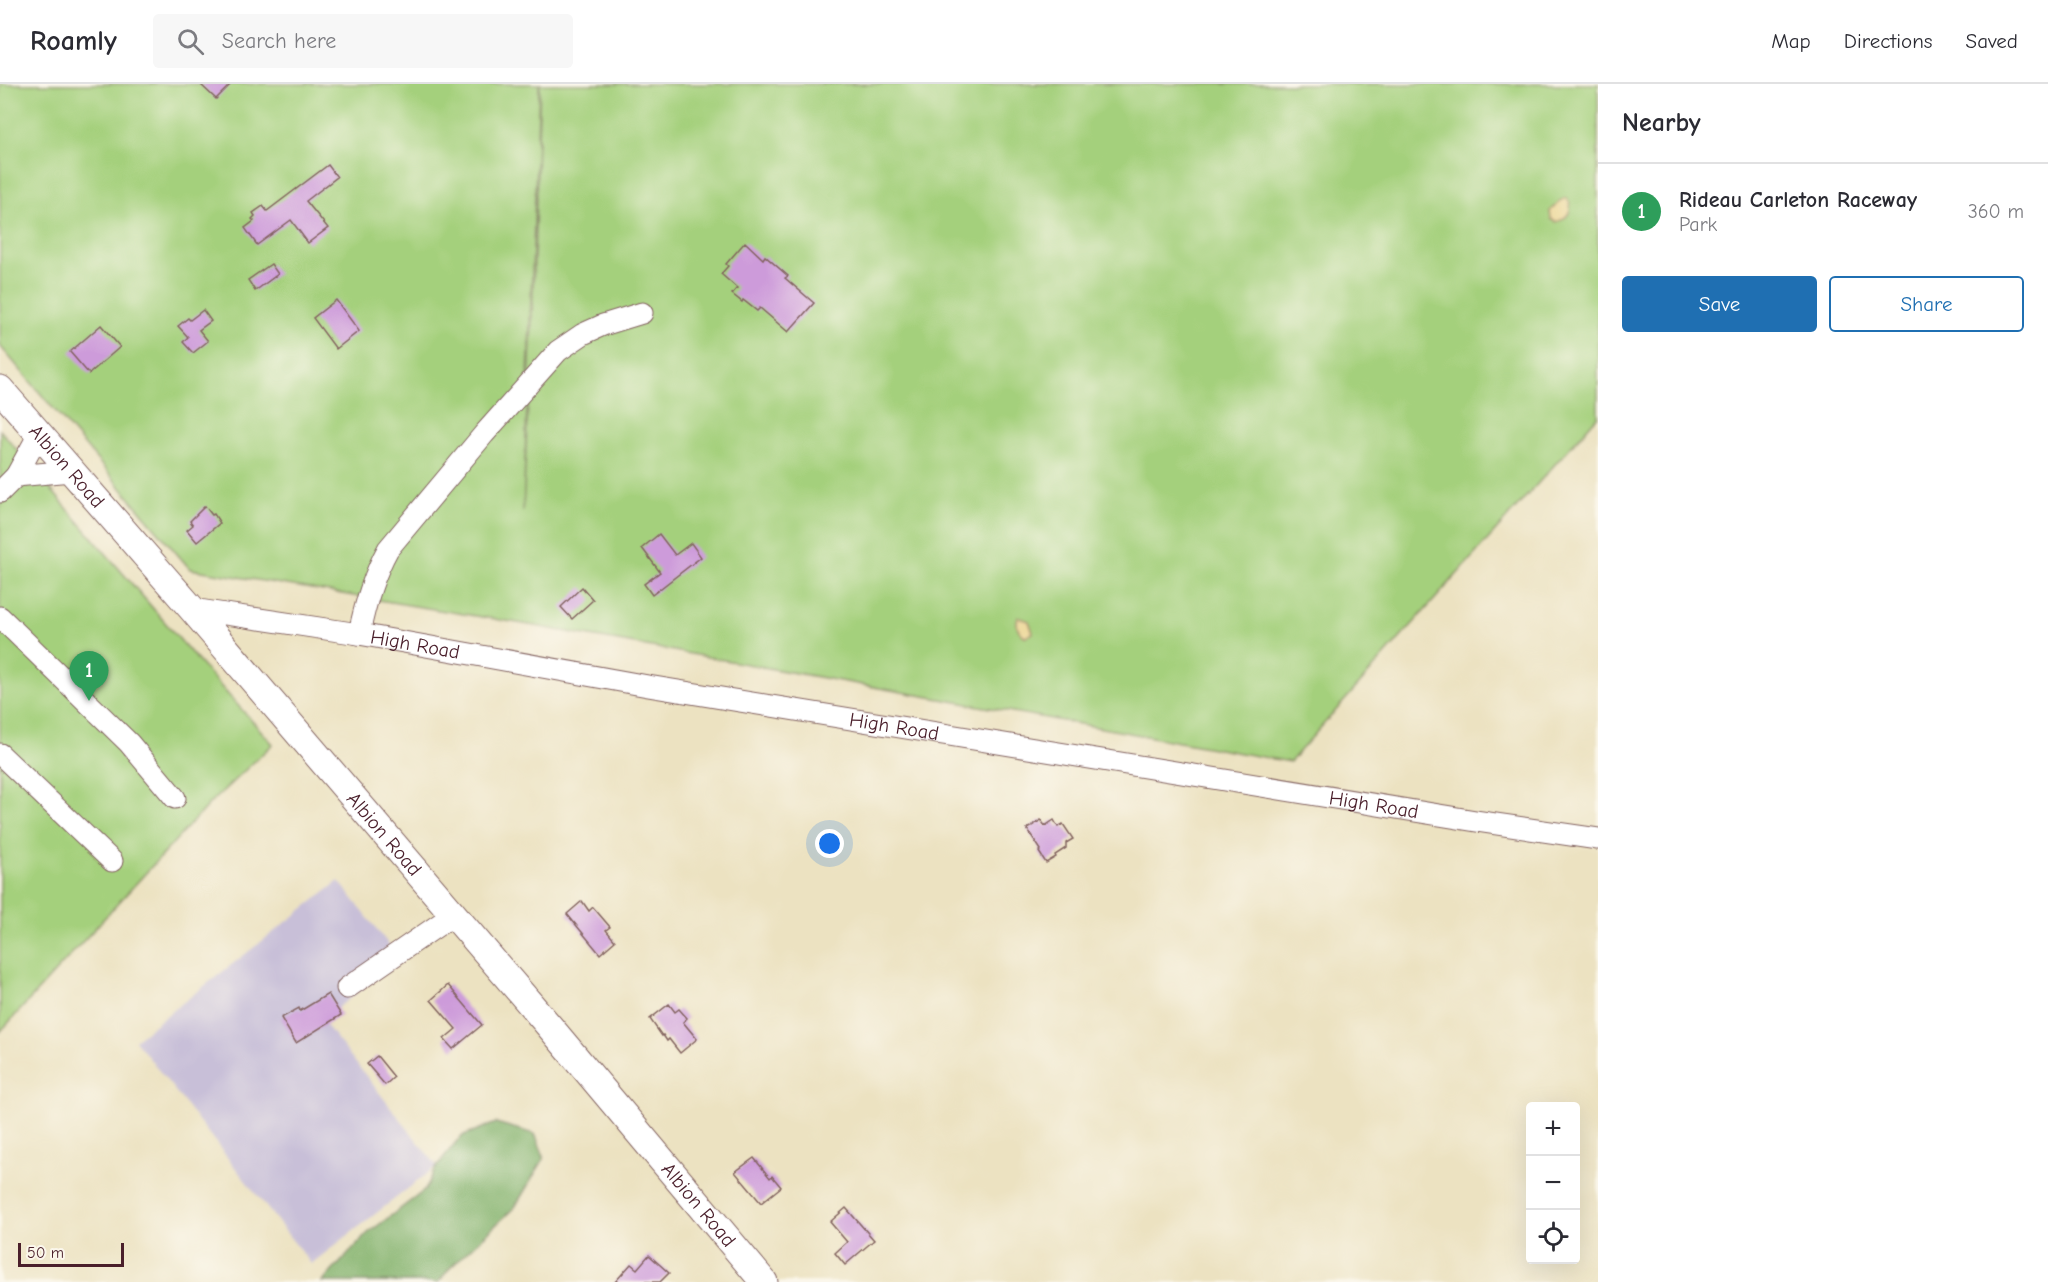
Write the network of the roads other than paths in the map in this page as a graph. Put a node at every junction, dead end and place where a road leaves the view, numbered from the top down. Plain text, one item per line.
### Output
1 (642, 313) dead end
2 (0, 388) edge
3 (39, 434) junction
4 (71, 471) junction
5 (16, 476) junction
6 (0, 492) edge
7 (192, 609) junction
8 (0, 617) edge
9 (359, 634) junction
10 (0, 754) edge
11 (175, 798) dead end
12 (1598, 839) edge
13 (112, 861) dead end
14 (453, 915) junction
15 (347, 988) dead end
16 (764, 1282) edge

1 - 9 street
2 - 3 main road, Albion Road
3 - 4 main road, Albion Road
3 - 5 street
4 - 5 street
4 - 7 main road, Albion Road
5 - 6 street
7 - 9 street, High Road
7 - 14 main road, Albion Road
8 - 11 street
9 - 12 street, High Road
10 - 13 street
14 - 15 street
14 - 16 main road, Albion Road

